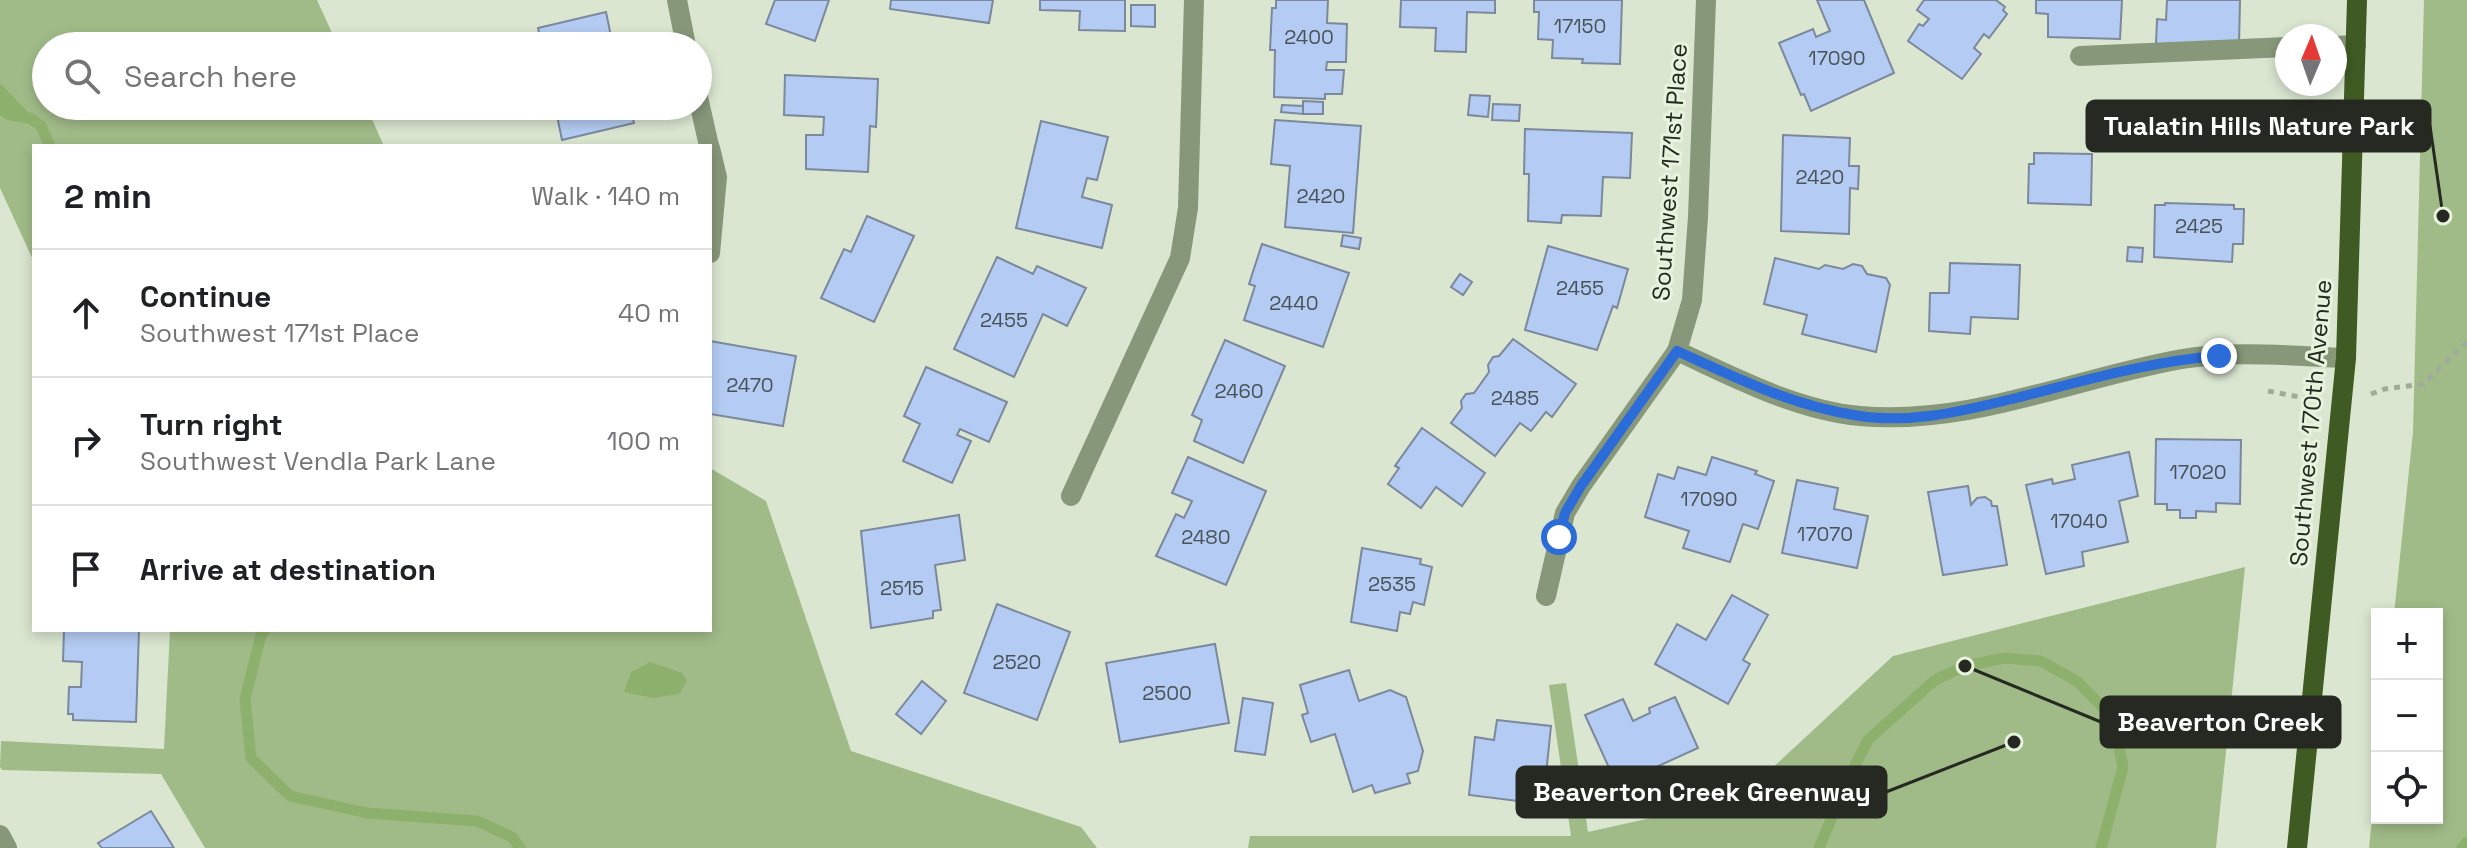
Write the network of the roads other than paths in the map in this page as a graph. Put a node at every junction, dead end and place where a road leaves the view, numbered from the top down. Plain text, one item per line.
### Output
1 (677, 0) edge
2 (1194, 0) edge
3 (1706, 0) edge
4 (2357, 0) edge
5 (683, 32) edge
6 (2347, 45) edge
7 (2356, 45) junction
8 (2275, 48) edge
9 (2080, 56) dead end
10 (704, 120) edge
11 (709, 144) edge
12 (712, 156) edge
13 (712, 231) edge
14 (1677, 351) junction
15 (2346, 358) junction
16 (1071, 496) dead end
17 (1546, 596) dead end
18 (0, 835) edge
19 (7, 848) edge
20 (2297, 848) edge

1 - 5 street
2 - 16 street
3 - 14 street, Southwest 171st Place
4 - 7 main road, Southwest 170th Avenue
6 - 7 street
7 - 15 main road, Southwest 170th Avenue
8 - 9 street
10 - 11 street
12 - 13 street
14 - 15 street
14 - 17 street, Southwest 171st Place
15 - 20 main road, Southwest 170th Avenue
18 - 19 street

